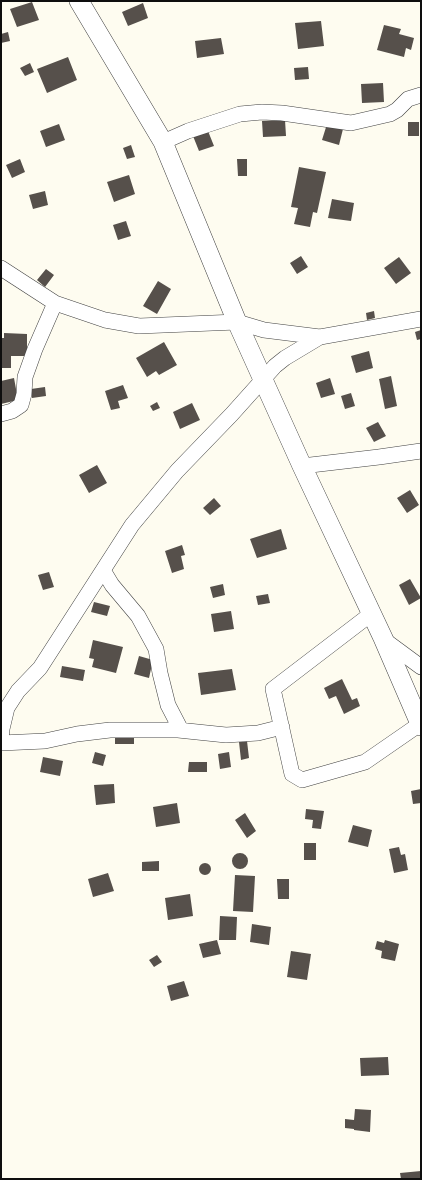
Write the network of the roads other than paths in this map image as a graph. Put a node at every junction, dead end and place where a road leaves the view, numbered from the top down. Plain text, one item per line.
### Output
1 (79, 1) edge
2 (421, 95) edge
3 (163, 142) junction
4 (1, 268) edge
5 (55, 303) junction
6 (421, 318) edge
7 (237, 322) junction
8 (320, 337) junction
9 (263, 379) junction
10 (1, 414) edge
11 (421, 451) edge
12 (302, 466) junction
13 (103, 570) junction
14 (371, 614) junction
15 (383, 638) junction
16 (421, 667) edge
17 (421, 725) edge
18 (282, 726) junction
19 (181, 730) junction

1 - 3 street
2 - 3 street
3 - 7 street
4 - 5 street
5 - 7 street
5 - 10 street
6 - 8 street
7 - 8 street
7 - 9 street
8 - 9 street
9 - 12 street
9 - 13 street
11 - 12 street
12 - 14 street
13 - 19 street
13 - 19 street
14 - 15 street
14 - 18 street
15 - 16 street
15 - 17 street
17 - 18 street
18 - 19 street

